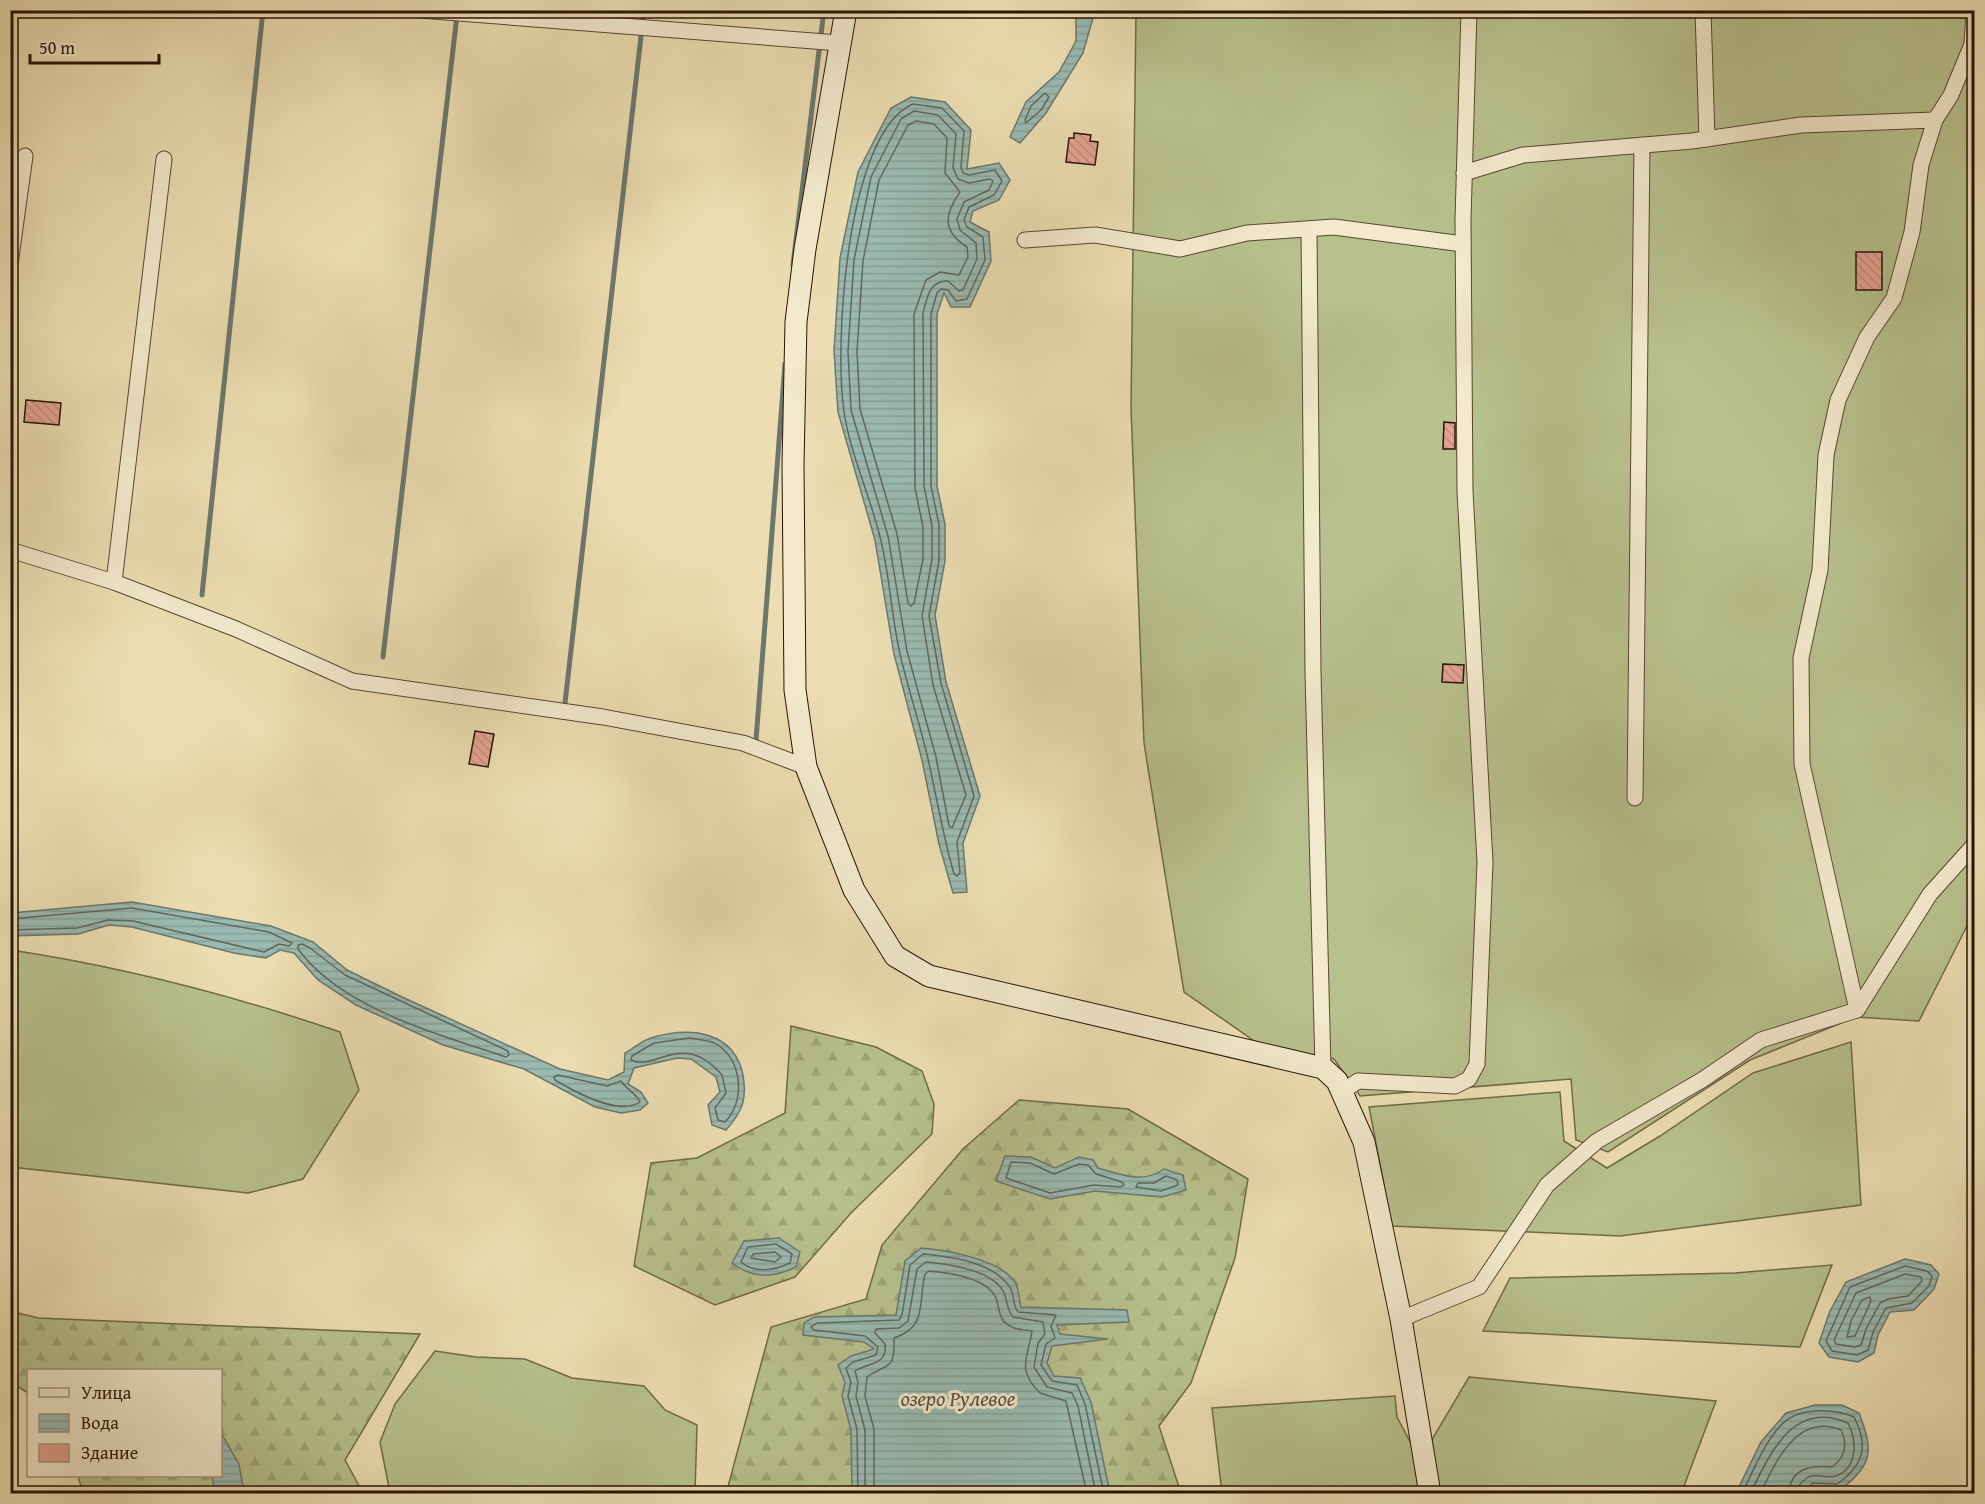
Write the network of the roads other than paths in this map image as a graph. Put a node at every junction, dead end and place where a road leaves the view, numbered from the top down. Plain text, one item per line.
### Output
1 (420, 10) edge
2 (846, 10) edge
3 (1469, 10) edge
4 (1703, 10) edge
5 (1974, 10) edge
6 (839, 43) junction
7 (1935, 120) junction
8 (1707, 139) junction
9 (1642, 145) junction
10 (25, 156) dead end
11 (165, 159) dead end
12 (1464, 173) junction
13 (1309, 229) junction
14 (1025, 240) dead end
15 (1463, 244) junction
16 (10, 264) edge
17 (10, 550) edge
18 (114, 582) junction
19 (806, 767) junction
20 (1635, 798) dead end
21 (1974, 845) edge
22 (1857, 1010) junction
23 (1323, 1068) junction
24 (1342, 1092) junction
25 (1401, 1319) junction
26 (1430, 1494) edge

1 - 6 street
2 - 6 street
3 - 12 street
4 - 8 street
5 - 7 street
6 - 19 street
7 - 8 street
7 - 22 street
8 - 9 street
9 - 12 street
9 - 20 street
10 - 16 street
11 - 18 street
12 - 15 street
13 - 14 street
13 - 15 street
13 - 23 street
15 - 24 street
17 - 18 street
18 - 19 street
19 - 23 street
21 - 22 street
22 - 25 street
23 - 24 street
24 - 25 street
25 - 26 street

